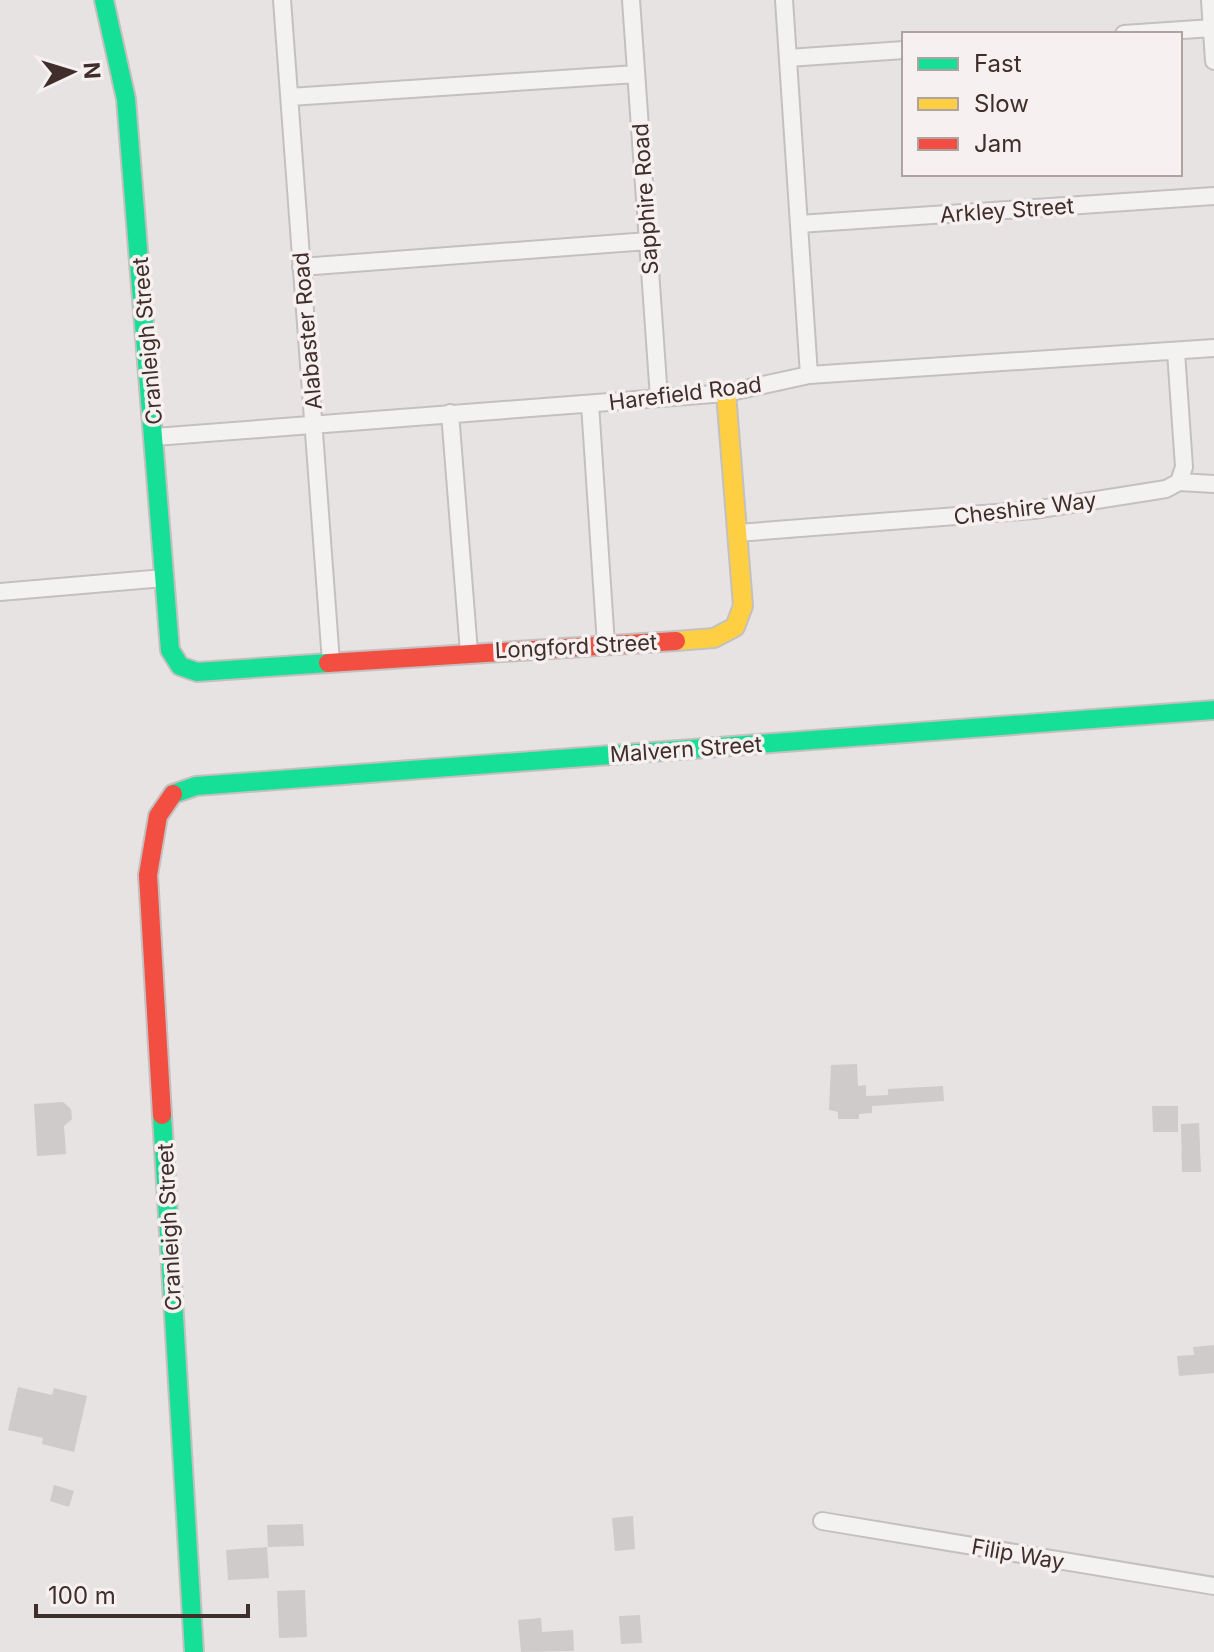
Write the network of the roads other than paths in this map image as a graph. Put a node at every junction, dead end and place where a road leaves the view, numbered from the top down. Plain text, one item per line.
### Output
1 (282, 0) edge
2 (631, 0) edge
3 (784, 0) edge
4 (1210, 0) edge
5 (108, 5) edge
6 (1212, 28) junction
7 (1153, 32) edge
8 (902, 50) edge
9 (788, 58) junction
10 (1214, 61) edge
11 (636, 74) junction
12 (290, 97) junction
13 (1214, 196) edge
14 (799, 224) junction
15 (648, 241) junction
16 (301, 267) junction
17 (1214, 348) edge
18 (1176, 352) junction
19 (809, 375) junction
20 (726, 393) junction
21 (659, 398) junction
22 (590, 404) junction
23 (450, 413) junction
24 (314, 423) junction
25 (155, 437) junction
26 (1179, 482) junction
27 (1214, 484) edge
28 (737, 533) junction
29 (164, 578) junction
30 (0, 592) edge
31 (606, 645) junction
32 (469, 652) junction
33 (331, 662) junction
34 (180, 666) joint
35 (1214, 710) edge
36 (165, 805) joint
37 (822, 1521) dead end
38 (1214, 1586) edge
39 (194, 1652) edge

1 - 12 street, Alabaster Road
2 - 11 street, Sapphire Road
3 - 9 street
4 - 6 street
5 - 25 street, Cranleigh Street
6 - 7 street
6 - 10 street
8 - 9 street
9 - 14 street
11 - 12 street
11 - 15 street, Sapphire Road
12 - 16 street, Alabaster Road
13 - 14 street, Arkley Street
14 - 19 street
15 - 16 street
15 - 21 street, Sapphire Road
16 - 24 street, Alabaster Road
17 - 18 street, Harefield Road
18 - 19 street, Harefield Road
18 - 26 street
19 - 20 street, Harefield Road
20 - 21 street, Harefield Road
20 - 28 street, Longford Street
21 - 22 street, Harefield Road
22 - 23 street, Harefield Road
22 - 31 street
23 - 24 street, Harefield Road
23 - 32 street
24 - 25 street, Harefield Road
24 - 33 street, Alabaster Road
25 - 29 street, Cranleigh Street
26 - 27 street, Cheshire Way
26 - 28 street, Cheshire Way
28 - 31 street, Longford Street
29 - 30 street
29 - 34 street, Cranleigh Street
31 - 32 street, Longford Street
32 - 33 street, Longford Street
33 - 34 street, Longford Street
35 - 36 street, Malvern Street
36 - 39 street, Cranleigh Street
37 - 38 street, Filip Way

